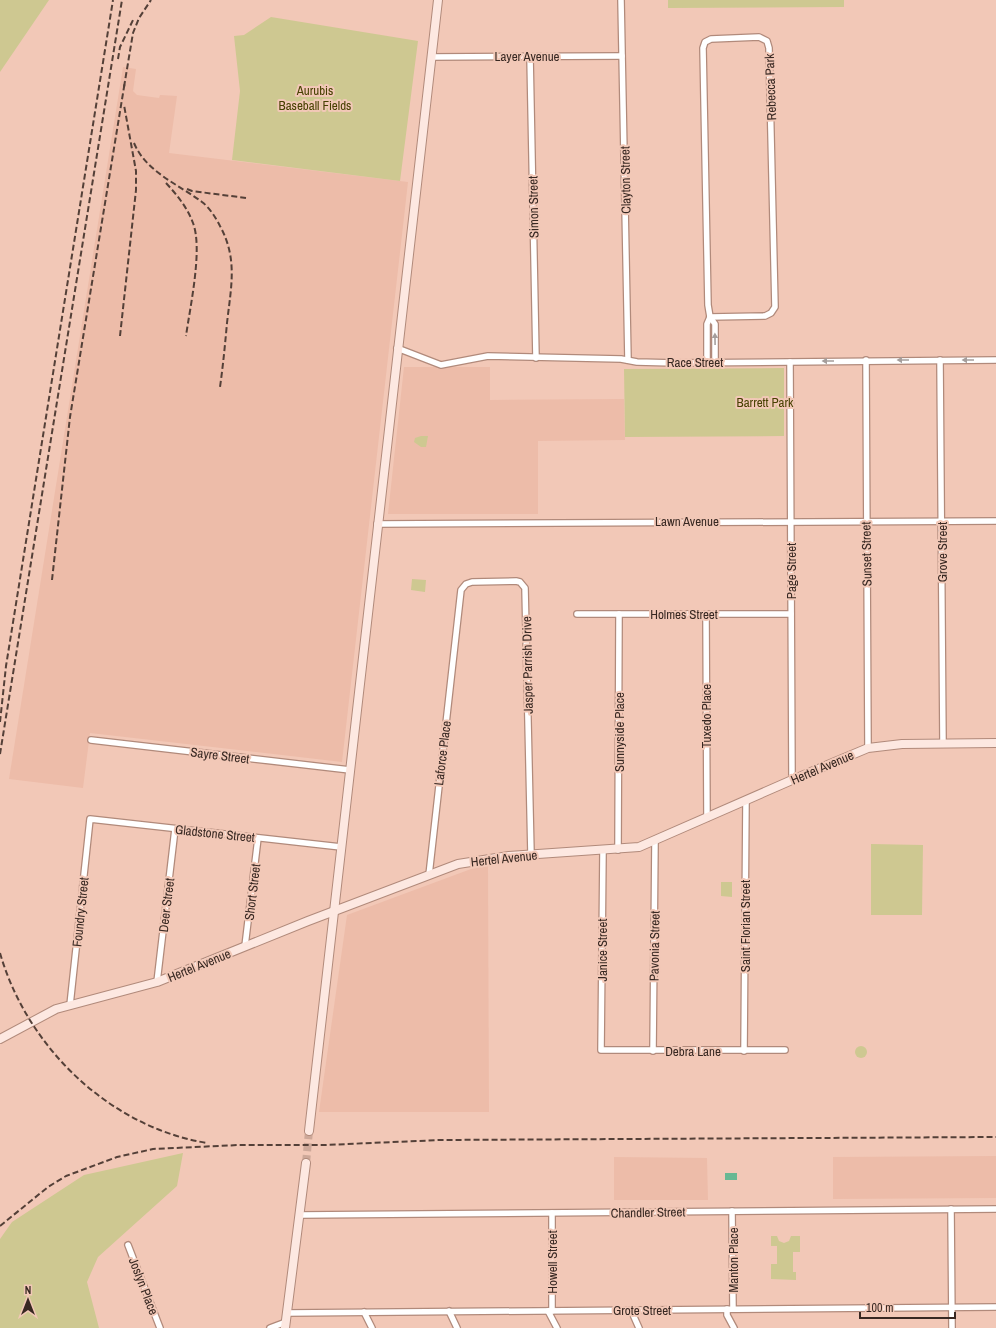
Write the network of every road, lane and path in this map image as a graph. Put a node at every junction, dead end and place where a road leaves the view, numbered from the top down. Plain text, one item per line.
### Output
1 (438, 0) edge
2 (621, 0) edge
3 (530, 56) junction
4 (622, 56) junction
5 (432, 57) junction
6 (710, 316) junction
7 (397, 348) junction
8 (536, 358) junction
9 (628, 360) junction
10 (866, 360) junction
11 (940, 360) junction
12 (996, 360) edge
13 (707, 362) junction
14 (715, 362) junction
15 (790, 362) junction
16 (791, 521) junction
17 (942, 521) junction
18 (996, 521) edge
19 (866, 522) junction
20 (378, 524) junction
21 (577, 614) dead end
22 (619, 614) junction
23 (706, 614) junction
24 (791, 614) junction
25 (456, 632) joint
26 (91, 740) dead end
27 (943, 743) junction
28 (996, 743) edge
29 (868, 748) junction
30 (350, 770) junction
31 (792, 780) junction
32 (746, 800) junction
33 (707, 818) junction
34 (90, 819) joint
35 (175, 829) junction
36 (258, 838) junction
37 (655, 841) junction
38 (341, 847) junction
39 (603, 850) junction
40 (618, 850) junction
41 (531, 854) junction
42 (429, 875) junction
43 (334, 910) junction
44 (245, 946) junction
45 (157, 982) junction
46 (70, 1005) junction
47 (0, 1039) edge
48 (601, 1050) joint
49 (785, 1050) dead end
50 (653, 1051) junction
51 (744, 1051) junction
52 (309, 1132) tunnel mouth
53 (306, 1163) tunnel mouth
54 (951, 1209) junction
55 (996, 1209) edge
56 (732, 1211) junction
57 (552, 1213) junction
58 (300, 1215) junction
59 (128, 1245) dead end
60 (996, 1307) edge
61 (951, 1308) junction
62 (730, 1309) junction
63 (631, 1310) junction
64 (449, 1311) junction
65 (550, 1311) junction
66 (287, 1312) junction
67 (364, 1312) junction
68 (286, 1325) edge
69 (160, 1328) edge
70 (270, 1328) edge
71 (372, 1328) edge
72 (457, 1328) edge
73 (557, 1328) edge
74 (639, 1328) edge
75 (734, 1328) edge
76 (952, 1328) edge

1 - 5 main road
2 - 4 street, Clayton Street
3 - 4 street, Layer Avenue
3 - 5 street, Layer Avenue
3 - 8 street, Simon Street
4 - 9 street, Clayton Street
5 - 7 main road
6 - 6 street, Rebecca Park
6 - 13 street, Rebecca Park
14 -> 6 street, Rebecca Park
7 - 8 street, Race Street
7 - 20 main road
8 - 9 street, Race Street
9 - 13 street, Race Street
11 -> 10 street, Race Street
10 -> 15 street, Race Street
10 - 19 street, Sunset Street
12 -> 11 street, Race Street
11 - 17 street, Grove Street
13 - 14 street, Race Street
14 - 15 street, Race Street
15 - 16 street, Page Street
16 - 19 street, Lawn Avenue
16 - 20 street, Lawn Avenue
16 - 24 street, Page Street
17 - 18 street, Lawn Avenue
17 - 19 street, Lawn Avenue
17 - 27 street, Grove Street
19 - 29 street, Sunset Street
20 - 30 main road
21 - 22 street, Holmes Street
22 - 23 street, Holmes Street
22 - 40 street, Sunnyside Place
23 - 24 street, Holmes Street
23 - 33 street, Tuxedo Place
24 - 31 street, Page Street
25 - 41 street, Jasper Parrish Drive
25 - 42 street, Laforce Place
26 - 30 street, Sayre Street
27 - 28 main road, Hertel Avenue
27 - 29 main road, Hertel Avenue
29 - 31 main road, Hertel Avenue
30 - 38 main road
31 - 32 main road, Hertel Avenue
32 - 33 main road, Hertel Avenue
32 - 51 street, Saint Florian Street
33 - 37 main road, Hertel Avenue
34 - 35 street, Gladstone Street
34 - 46 street, Foundry Street
35 - 36 street, Gladstone Street
35 - 45 street, Deer Street
36 - 38 street, Gladstone Street
36 - 44 street, Short Street
37 - 40 main road, Hertel Avenue
37 - 50 street, Pavonia Street
38 - 43 main road
39 - 40 main road, Hertel Avenue
39 - 41 main road, Hertel Avenue
39 - 48 street, Janice Street
41 - 42 main road, Hertel Avenue
42 - 43 main road, Hertel Avenue
43 - 44 main road, Hertel Avenue
43 - 52 main road
44 - 45 main road, Hertel Avenue
45 - 46 main road, Hertel Avenue
46 - 47 main road, Hertel Avenue
48 - 50 street, Debra Lane
49 - 51 street, Debra Lane
50 - 51 street, Debra Lane
53 - 58 main road
54 - 55 street, Chandler Street
54 - 56 street, Chandler Street
54 - 61 street
56 - 57 street, Chandler Street
56 - 62 street, Manton Place
57 - 58 street, Chandler Street
57 - 65 street, Howell Street
58 - 66 main road
59 - 69 street, Joslyn Place
60 - 61 street, Grote Street
61 - 62 street, Grote Street
61 - 76 street
62 - 63 street, Grote Street
62 - 75 street, Manton Place
63 - 65 street, Grote Street
63 - 74 street
64 - 65 street, Grote Street
64 - 67 street, Grote Street
64 - 72 street
65 - 73 street, Howell Street
66 - 67 street, Grote Street
66 - 68 main road
67 - 71 street
68 - 70 street

